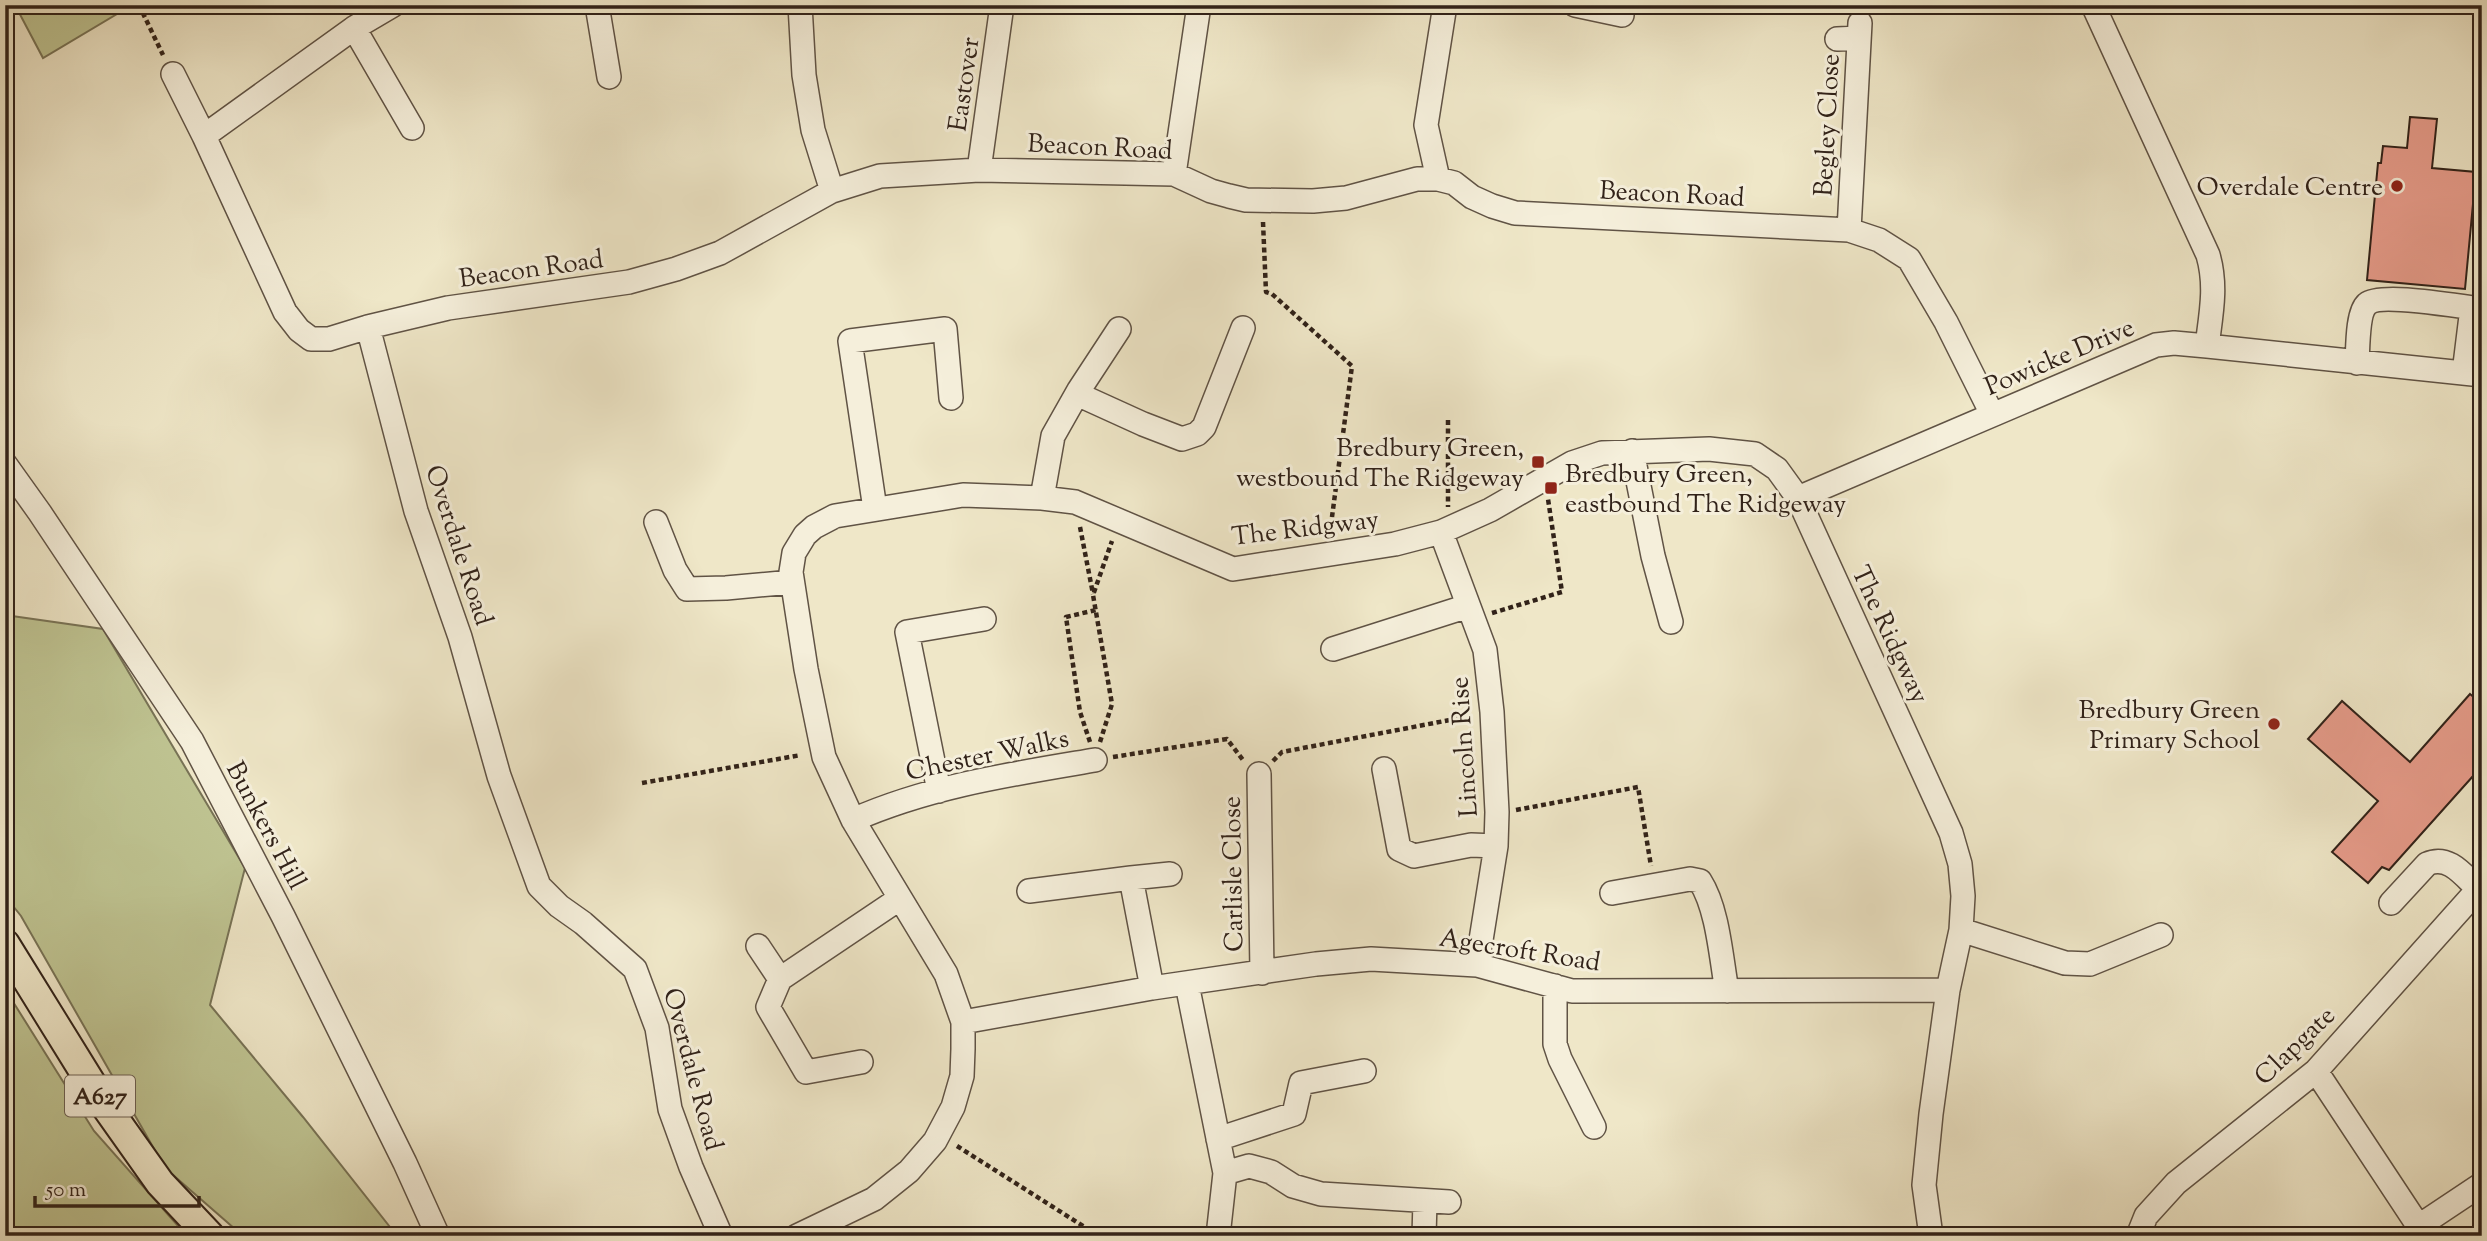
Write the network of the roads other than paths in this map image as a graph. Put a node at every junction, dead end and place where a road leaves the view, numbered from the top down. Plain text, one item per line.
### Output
1 (393, 5) edge
2 (597, 5) edge
3 (800, 5) edge
4 (1002, 5) edge
5 (1199, 5) edge
6 (1445, 5) edge
7 (1575, 5) edge
8 (2094, 5) edge
9 (1622, 15) dead end
10 (355, 28) junction
11 (1852, 33) dead end
12 (173, 74) road end
13 (608, 77) dead end
14 (412, 128) dead end
15 (204, 136) junction
16 (979, 170) junction
17 (1174, 174) junction
18 (1438, 179) junction
19 (832, 191) junction
20 (1849, 230) junction
21 (2477, 308) edge
22 (368, 327) junction
23 (1243, 328) dead end
24 (1119, 329) dead end
25 (2207, 346) junction
26 (2357, 363) junction
27 (2473, 374) edge
28 (1077, 394) junction
29 (951, 398) dead end
30 (1992, 414) junction
31 (1632, 451) junction
32 (5, 464) edge
33 (1042, 498) junction
34 (1798, 498) junction
35 (875, 509) junction
36 (656, 522) dead end
37 (1445, 530) junction
38 (792, 582) junction
39 (1471, 612) junction
40 (984, 619) dead end
41 (1671, 622) dead end
42 (1333, 649) dead end
43 (1095, 760) road end
44 (1384, 769) dead end
45 (1259, 774) road end
46 (939, 791) junction
47 (853, 820) junction
48 (1496, 846) junction
49 (1170, 874) dead end
50 (1131, 878) junction
51 (2480, 887) edge
52 (1029, 891) dead end
53 (1612, 894) dead end
54 (899, 899) junction
55 (2391, 903) dead end
56 (1961, 930) junction
57 (2161, 935) dead end
58 (5, 944) edge
59 (758, 946) dead end
60 (1477, 965) junction
61 (1262, 973) junction
62 (780, 979) junction
63 (1187, 984) junction
64 (1555, 986) junction
65 (1152, 988) junction
66 (1948, 990) junction
67 (1727, 991) junction
68 (963, 1022) junction
69 (861, 1062) dead end
70 (1364, 1071) dead end
71 (2316, 1071) junction
72 (1594, 1127) dead end
73 (1218, 1139) junction
74 (1225, 1173) junction
75 (2482, 1184) edge
76 (1425, 1201) junction
77 (1449, 1202) dead end
78 (2422, 1231) edge
79 (210, 1236) edge
80 (438, 1236) edge
81 (721, 1236) edge
82 (797, 1236) edge
83 (1218, 1236) edge
84 (1424, 1236) edge
85 (1931, 1236) edge
86 (2138, 1236) edge

1 - 10 street
2 - 13 street
3 - 19 street
4 - 16 street, Eastover
5 - 17 street
6 - 18 street
7 - 9 street
8 - 25 street
10 - 14 street
10 - 15 street
11 - 20 street, Begley Close
12 - 15 street
15 - 22 street
16 - 17 street, Beacon Road
16 - 19 street, Beacon Road
17 - 18 street, Beacon Road
18 - 20 street, Beacon Road
19 - 22 street, Beacon Road
20 - 30 street, Beacon Road
21 - 26 street
21 - 27 street
22 - 81 street, Overdale Road
23 - 28 street
24 - 28 street
25 - 26 street, Powicke Drive
25 - 30 street, Powicke Drive
26 - 27 street, Powicke Drive
28 - 33 street
29 - 35 street
30 - 34 street, Powicke Drive
31 - 34 street, The Ridgway
31 - 37 street, The Ridgway
31 - 41 street
32 - 80 street, Bunkers Hill
33 - 35 street, The Ridgway
33 - 37 street, The Ridgway
34 - 56 street, The Ridgway
35 - 38 street, The Ridgway
36 - 38 street
37 - 39 street, Lincoln Rise
38 - 47 street, The Ridgway
39 - 42 street
39 - 48 street, Lincoln Rise
40 - 46 street
43 - 46 street, Chester Walks
44 - 48 street
45 - 61 street, Carlisle Close
46 - 47 street, Chester Walks
47 - 54 street, The Ridgway
48 - 60 street, Lincoln Rise
49 - 50 street
50 - 52 street
50 - 65 street
51 - 55 street
51 - 71 street, Clapgate
53 - 67 street
54 - 62 street
54 - 68 street, The Ridgway
56 - 57 street
56 - 66 street, The Ridgway
58 - 79 main road, A627
59 - 62 street
60 - 61 street, Agecroft Road
60 - 64 street, Agecroft Road
61 - 63 street, Agecroft Road
62 - 69 street
63 - 65 street, Agecroft Road
63 - 73 street
64 - 67 street, Agecroft Road
64 - 72 street
65 - 68 street, Agecroft Road
66 - 67 street, Agecroft Road
66 - 85 street, The Ridgway
68 - 82 street, The Ridgway
70 - 73 street
71 - 78 street
71 - 86 street, Clapgate
73 - 74 street
74 - 76 street
74 - 83 street
75 - 78 street
76 - 77 street
76 - 84 street

